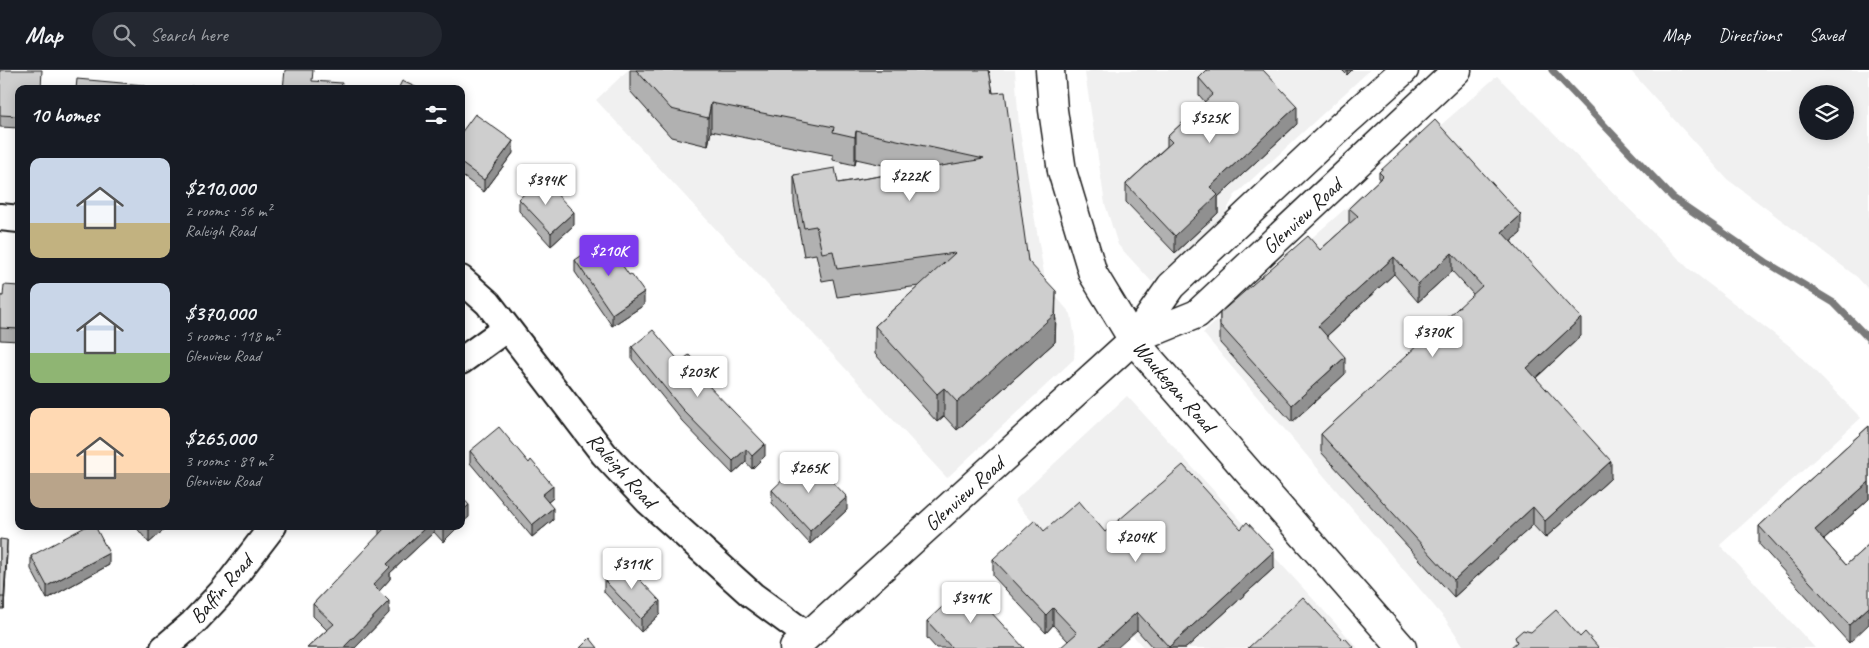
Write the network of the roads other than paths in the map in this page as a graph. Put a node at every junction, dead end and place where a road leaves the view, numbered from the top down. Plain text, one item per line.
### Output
1 (1050, 70) edge
2 (1404, 70) edge
3 (1457, 70) edge
4 (0, 217) edge
5 (15, 218) edge
6 (465, 282) edge
7 (507, 328) junction
8 (1133, 340) junction
9 (465, 358) edge
10 (271, 530) edge
11 (801, 642) edge
12 (164, 648) edge
13 (1402, 648) edge

1 - 8 main road, Waukegan Road
2 - 8 main road, Glenview Road
3 - 8 main road, Glenview Road
4 - 5 street
6 - 7 street, Raleigh Road
7 - 9 street
7 - 11 street, Raleigh Road
8 - 11 main road, Glenview Road
8 - 13 main road, Waukegan Road
10 - 12 street, Baffin Road

